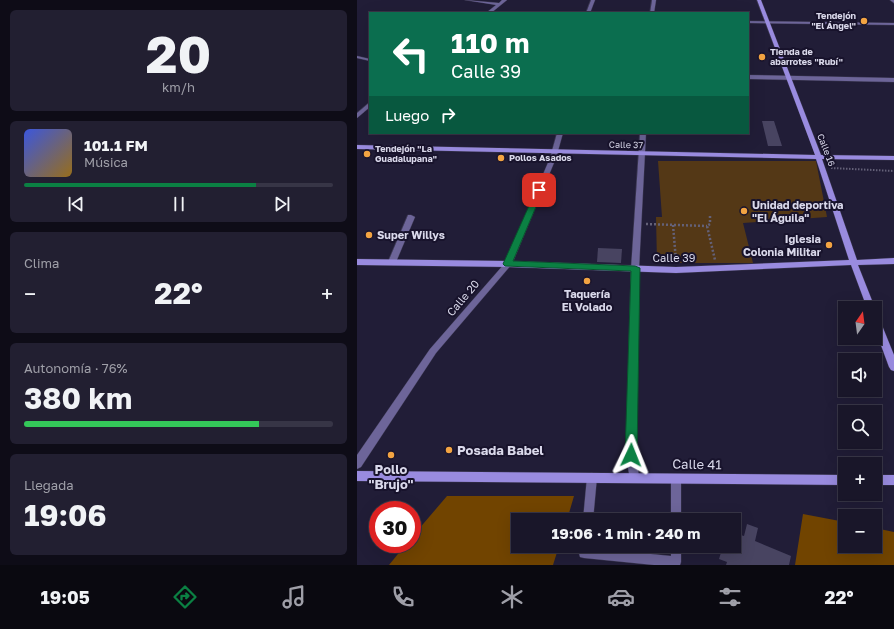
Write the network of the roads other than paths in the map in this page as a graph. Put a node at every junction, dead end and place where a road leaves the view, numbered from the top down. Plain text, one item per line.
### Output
1 (467, 0) edge
2 (505, 0) edge
3 (593, 0) edge
4 (654, 0) edge
5 (759, 0) edge
6 (501, 4) junction
7 (489, 12) edge
8 (588, 12) edge
9 (652, 12) edge
10 (749, 22) edge
11 (767, 22) junction
12 (894, 24) edge
13 (357, 57) edge
14 (369, 60) edge
15 (749, 77) edge
16 (789, 78) junction
17 (894, 80) edge
18 (369, 105) edge
19 (357, 116) edge
20 (560, 134) edge
21 (643, 134) edge
22 (357, 146) edge
23 (555, 151) junction
24 (641, 154) junction
25 (818, 157) junction
26 (894, 158) edge
27 (411, 217) dead end
28 (357, 262) edge
29 (392, 262) junction
30 (894, 262) edge
31 (508, 264) junction
32 (855, 264) junction
33 (635, 268) junction
34 (868, 301) edge
35 (882, 336) edge
36 (894, 367) edge
37 (357, 464) edge
38 (357, 476) edge
39 (592, 477) junction
40 (634, 477) junction
41 (676, 478) junction
42 (838, 480) edge
43 (882, 480) edge
44 (894, 480) edge
45 (589, 513) edge
46 (676, 513) edge
47 (584, 553) edge
48 (676, 553) edge

1 - 6 street
2 - 6 street
3 - 8 street
4 - 9 street
5 - 11 main road, Calle 16
6 - 7 street
10 - 11 street
11 - 12 street
11 - 16 main road, Calle 16
13 - 14 street
15 - 16 street
16 - 17 street
16 - 25 main road, Calle 16
18 - 19 street
20 - 23 street, Calle 20
21 - 24 street
22 - 23 main road, Calle 37
23 - 24 main road, Calle 37
23 - 31 street, Calle 20
24 - 25 main road, Calle 37
24 - 33 street
25 - 26 main road, Calle 37
25 - 32 main road, Calle 16
27 - 29 street
28 - 29 main road, Calle 39
29 - 31 main road, Calle 39
30 - 32 main road, Calle 39
31 - 33 main road, Calle 39
31 - 37 street, Calle 20
32 - 33 main road, Calle 39
32 - 34 main road, Calle 16
33 - 40 street
35 - 36 main road
38 - 39 main road, Calle 41
39 - 40 main road, Calle 41
39 - 45 lane
40 - 41 main road, Calle 41
41 - 42 main road, Calle 41
41 - 46 lane
43 - 44 main road
47 - 48 lane

